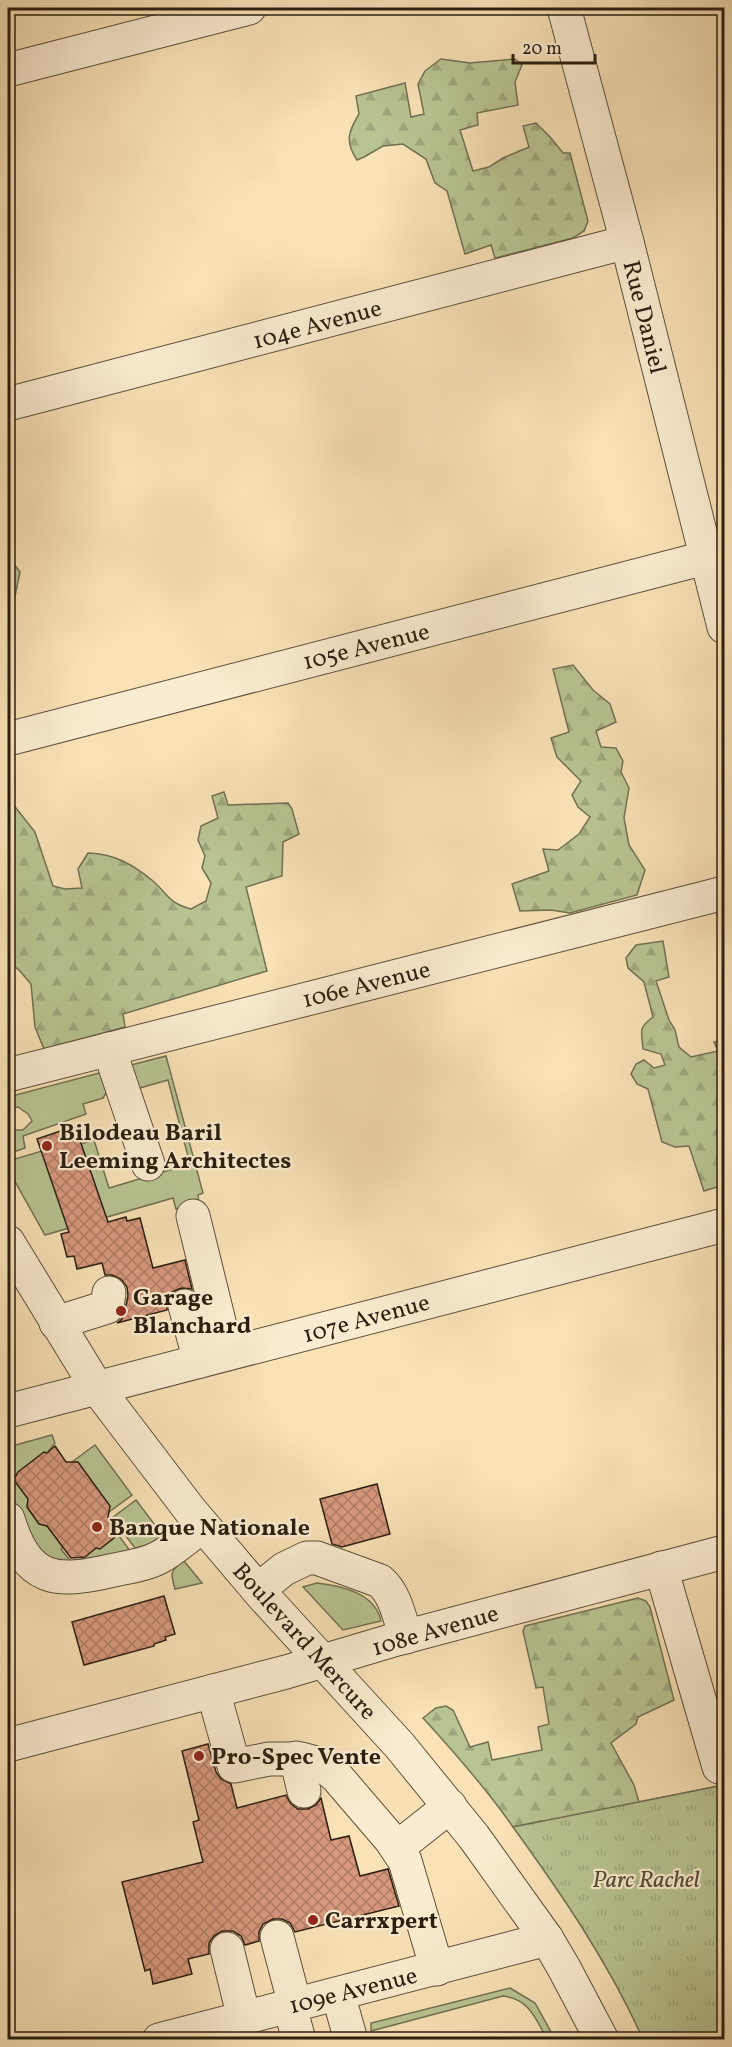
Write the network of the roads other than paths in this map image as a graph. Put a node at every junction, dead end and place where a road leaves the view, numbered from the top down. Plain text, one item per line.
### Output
1 (564, 8) edge
2 (237, 9) edge
3 (8, 70) edge
4 (627, 242) junction
5 (8, 404) edge
6 (716, 555) edge
7 (724, 627) edge
8 (8, 739) edge
9 (724, 893) edge
10 (109, 1049) junction
11 (8, 1075) edge
12 (148, 1164) dead end
13 (193, 1216) dead end
14 (724, 1226) edge
15 (8, 1242) edge
16 (109, 1293) dead end
17 (185, 1306) dead end
18 (56, 1323) junction
19 (213, 1358) junction
20 (97, 1388) junction
21 (8, 1411) edge
22 (8, 1520) edge
23 (203, 1526) junction
24 (724, 1552) edge
25 (661, 1568) junction
26 (258, 1590) junction
27 (406, 1637) junction
28 (323, 1662) junction
29 (213, 1691) junction
30 (8, 1744) edge
31 (296, 1758) junction
32 (719, 1767) dead end
33 (304, 1791) dead end
34 (450, 1806) junction
35 (397, 1848) junction
36 (277, 1937) dead end
37 (547, 1939) junction
38 (227, 1949) dead end
39 (437, 1969) junction
40 (338, 1994) junction
41 (293, 2006) junction
42 (244, 2018) junction
43 (215, 2033) edge
44 (162, 2039) edge
45 (299, 2040) edge
46 (351, 2040) edge
47 (602, 2040) edge

1 - 4 street, Rue Daniel
2 - 3 street
4 - 5 street, 104e Avenue
4 - 6 street, Rue Daniel
6 - 7 street, Rue Daniel
6 - 8 street, 105e Avenue
9 - 10 street, 106e Avenue
10 - 11 street, 106e Avenue
10 - 12 street
13 - 19 street
14 - 19 street, 107e Avenue
15 - 18 street, Boulevard Mercure
16 - 18 street
17 - 19 street
18 - 20 street, Boulevard Mercure
19 - 20 street, 107e Avenue
20 - 21 street, 107e Avenue
20 - 23 street, Boulevard Mercure
22 - 23 street
23 - 26 street, Boulevard Mercure
24 - 25 street, 108e Avenue
25 - 27 street, 108e Avenue
25 - 32 street
26 - 27 street
26 - 28 street, Boulevard Mercure
27 - 28 street, 108e Avenue
28 - 29 street, 108e Avenue
28 - 34 street, Boulevard Mercure
29 - 30 street, 108e Avenue
29 - 31 street
31 - 33 street
31 - 35 street
34 - 35 street
34 - 37 street, Boulevard Mercure
35 - 39 street
36 - 41 street
37 - 39 street, 109e Avenue
37 - 47 street, Boulevard Mercure
38 - 42 street
39 - 40 street, 109e Avenue
40 - 41 street, 109e Avenue
40 - 46 street
41 - 42 street, 109e Avenue
41 - 45 street
42 - 43 street, 109e Avenue
43 - 44 street, 109e Avenue

